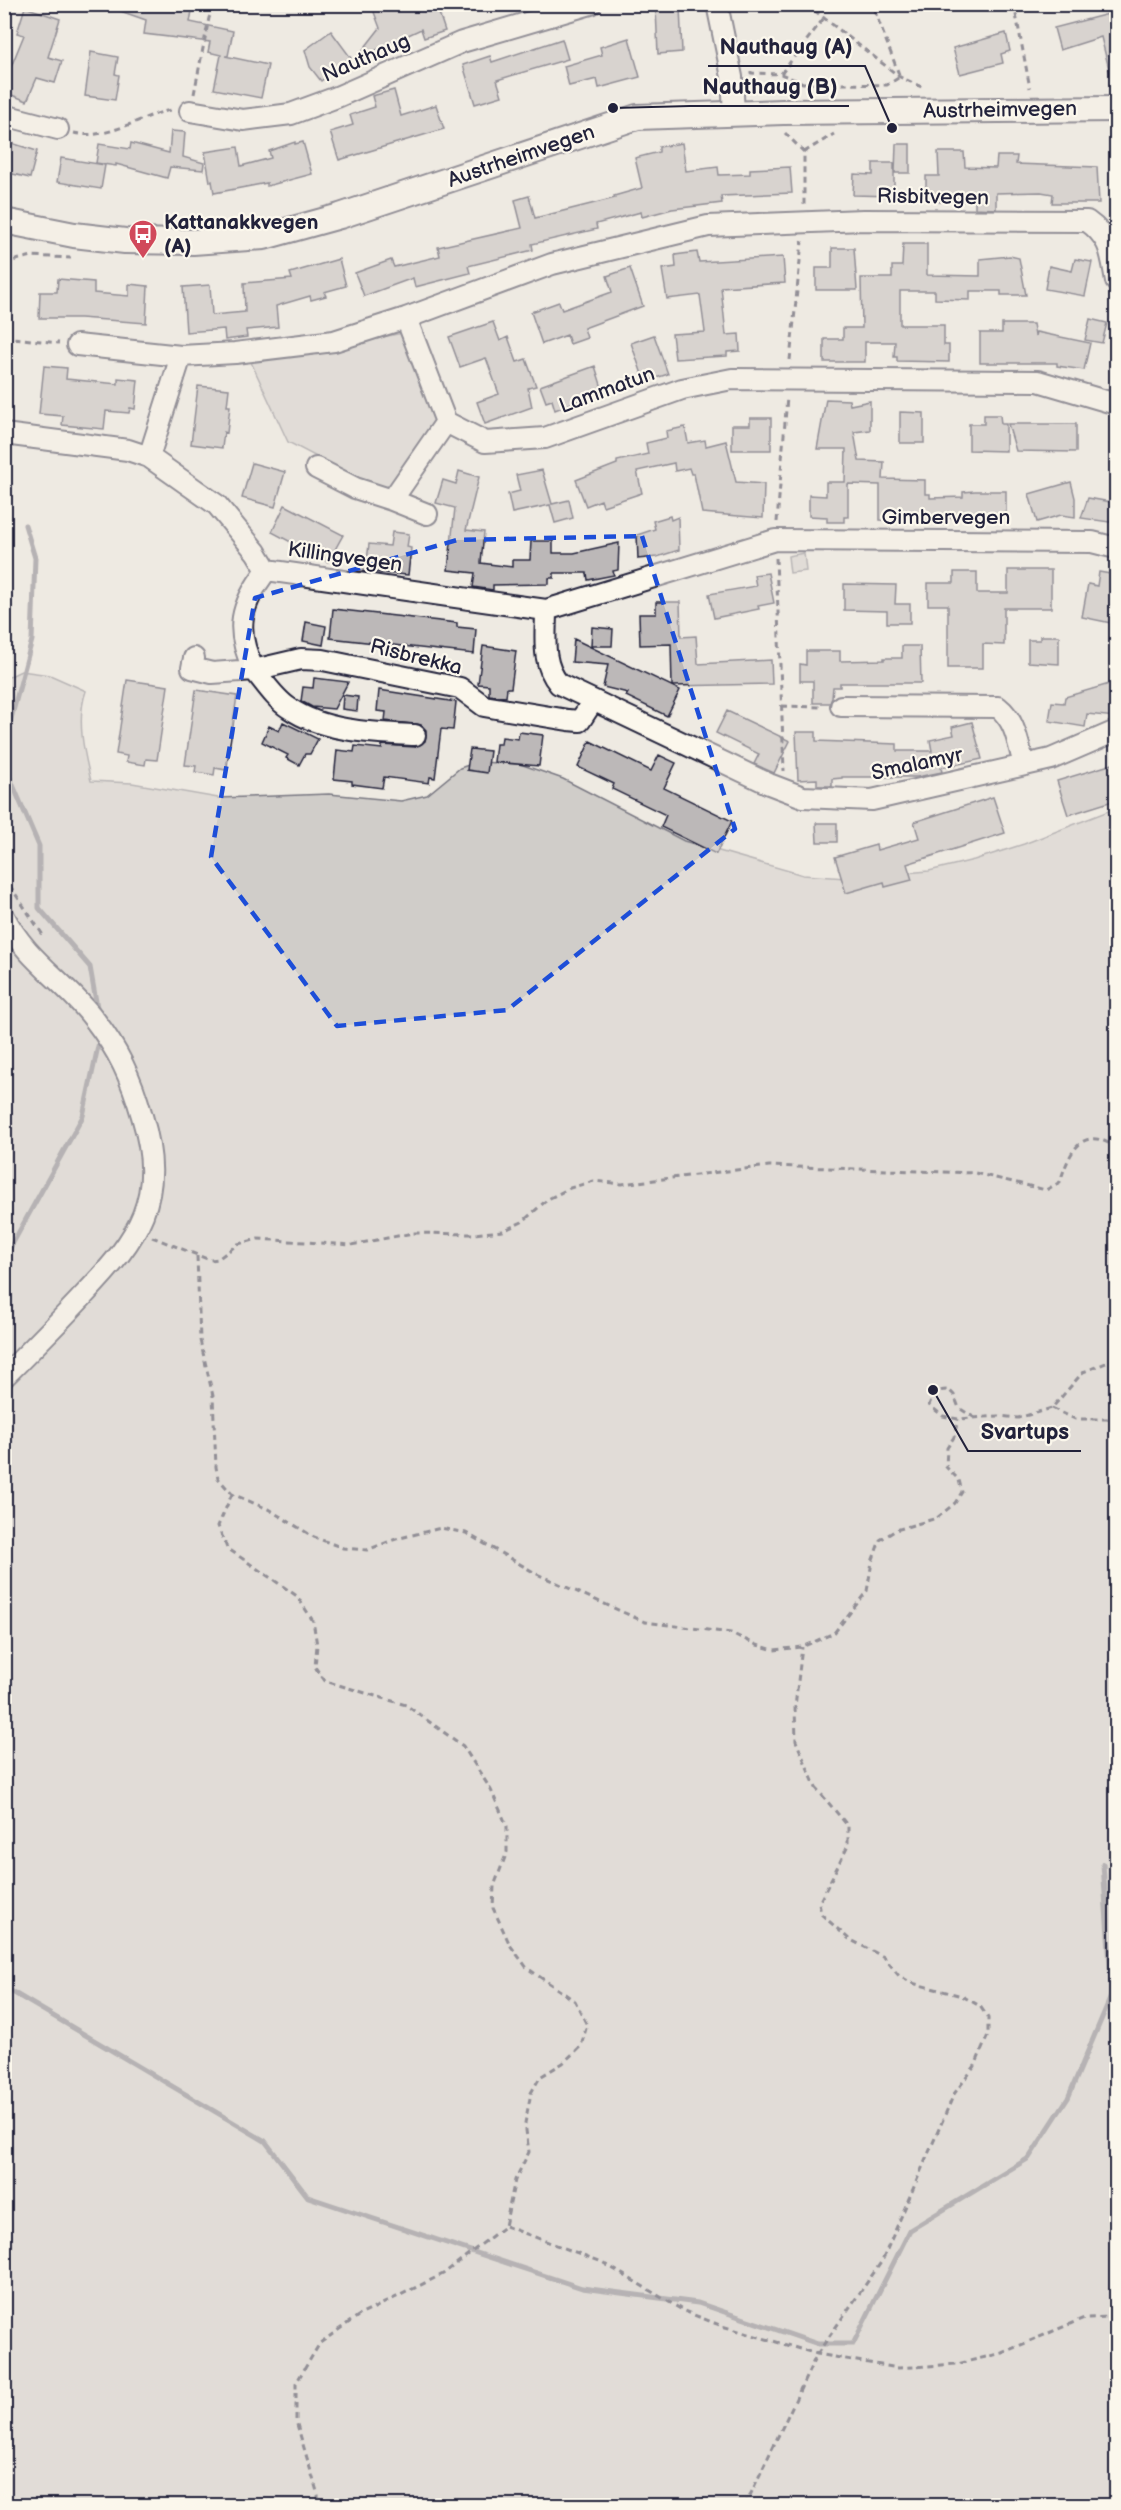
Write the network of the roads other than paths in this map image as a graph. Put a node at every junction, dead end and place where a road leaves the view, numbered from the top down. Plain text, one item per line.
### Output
1 (591, 4) edge
2 (717, 4) edge
3 (1116, 109) edge
4 (190, 111) road end
5 (734, 113) junction
6 (4, 115) edge
7 (58, 129) road end
8 (5, 227) edge
9 (1116, 281) edge
10 (406, 318) junction
11 (77, 345) road end
12 (181, 356) junction
13 (1116, 404) edge
14 (446, 422) junction
15 (4, 434) edge
16 (149, 457) junction
17 (316, 468) dead end
18 (392, 500) junction
19 (427, 514) dead end
20 (775, 540) joint
21 (1116, 548) edge
22 (267, 570) junction
23 (546, 610) junction
24 (194, 658) dead end
25 (255, 670) junction
26 (593, 701) junction
27 (841, 706) road end
28 (1116, 730) edge
29 (415, 735) dead end
30 (1024, 765) junction
31 (4, 916) edge
32 (4, 1377) edge

1 - 4 street, Nauthaug
2 - 5 street
3 - 5 main road, Austrheimvegen
5 - 8 main road, Austrheimvegen
6 - 7 street
9 - 10 street, Risbitvegen
10 - 12 street
10 - 14 street
11 - 12 street
12 - 16 street
13 - 14 street, Lammatun
14 - 18 street
15 - 16 street, Killingvegen
16 - 22 street, Killingvegen
17 - 18 street
18 - 19 street
20 - 21 street, Gimbervegen
20 - 23 street, Killingvegen
22 - 23 street, Killingvegen
22 - 25 street
23 - 26 street
24 - 25 street, Risbrekka
25 - 26 street, Risbrekka
25 - 29 street
26 - 30 street, Smalamyr
27 - 30 street
28 - 30 street, Smalamyr
31 - 32 street

